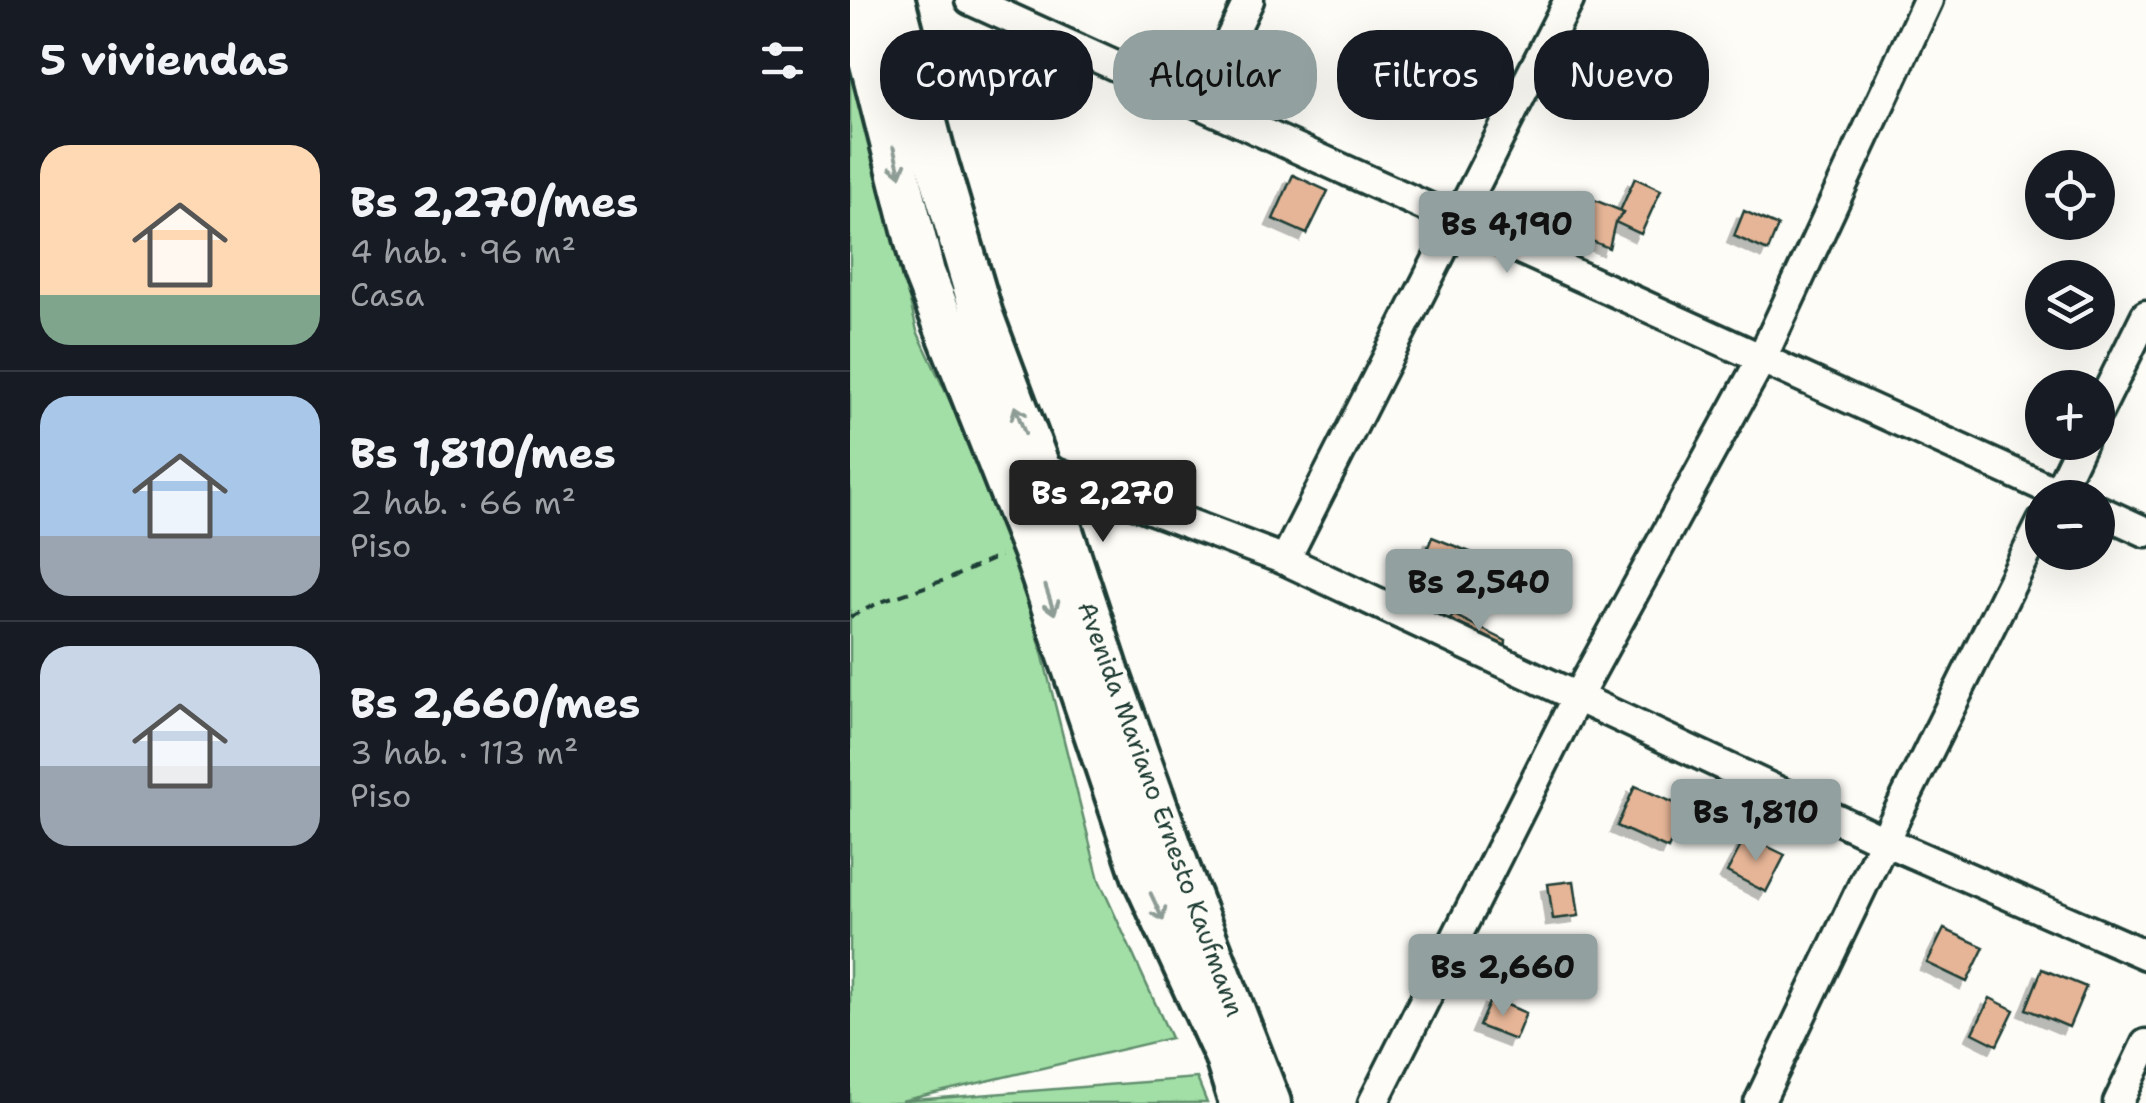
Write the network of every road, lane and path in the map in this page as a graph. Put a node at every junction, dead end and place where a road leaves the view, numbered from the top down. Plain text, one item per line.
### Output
1 (855, 0) edge
2 (894, 0) edge
3 (970, 0) edge
4 (1249, 0) edge
5 (1569, 0) edge
6 (1928, 0) edge
7 (1234, 30) edge
8 (1113, 65) edge
9 (1233, 120) edge
10 (1456, 221) junction
11 (2146, 315) edge
12 (1761, 360) junction
13 (2115, 378) edge
14 (1021, 472) junction
15 (2025, 480) edge
16 (2115, 518) edge
17 (2146, 532) edge
18 (1034, 552) junction
19 (2025, 556) edge
20 (1286, 560) junction
21 (850, 616) edge
22 (1578, 697) junction
23 (1884, 841) junction
24 (2146, 955) edge
25 (2146, 1044) edge
26 (1240, 1103) edge
27 (1270, 1103) edge
28 (1373, 1103) edge
29 (1759, 1103) edge
30 (2118, 1103) edge

1 -> 14 main road, Avenida Mariano Ernesto Kaufmann
14 -> 2 main road, Avenida Mariano Ernesto Kaufmann
3 - 8 street
4 - 7 street
5 - 10 street
6 - 12 street
9 - 10 street
10 - 12 street
10 - 20 street
11 - 13 street
12 - 15 street
12 - 22 street
14 - 18 main road, Avenida Mariano Ernesto Kaufmann
14 - 20 street
14 - 27 main road, Avenida Mariano Ernesto Kaufmann
16 - 17 street
18 - 21 path
18 -> 26 main road, Avenida Mariano Ernesto Kaufmann
19 - 23 street
20 - 22 street
22 - 23 street
22 - 28 street
23 - 24 street
23 - 29 street
25 - 30 street

